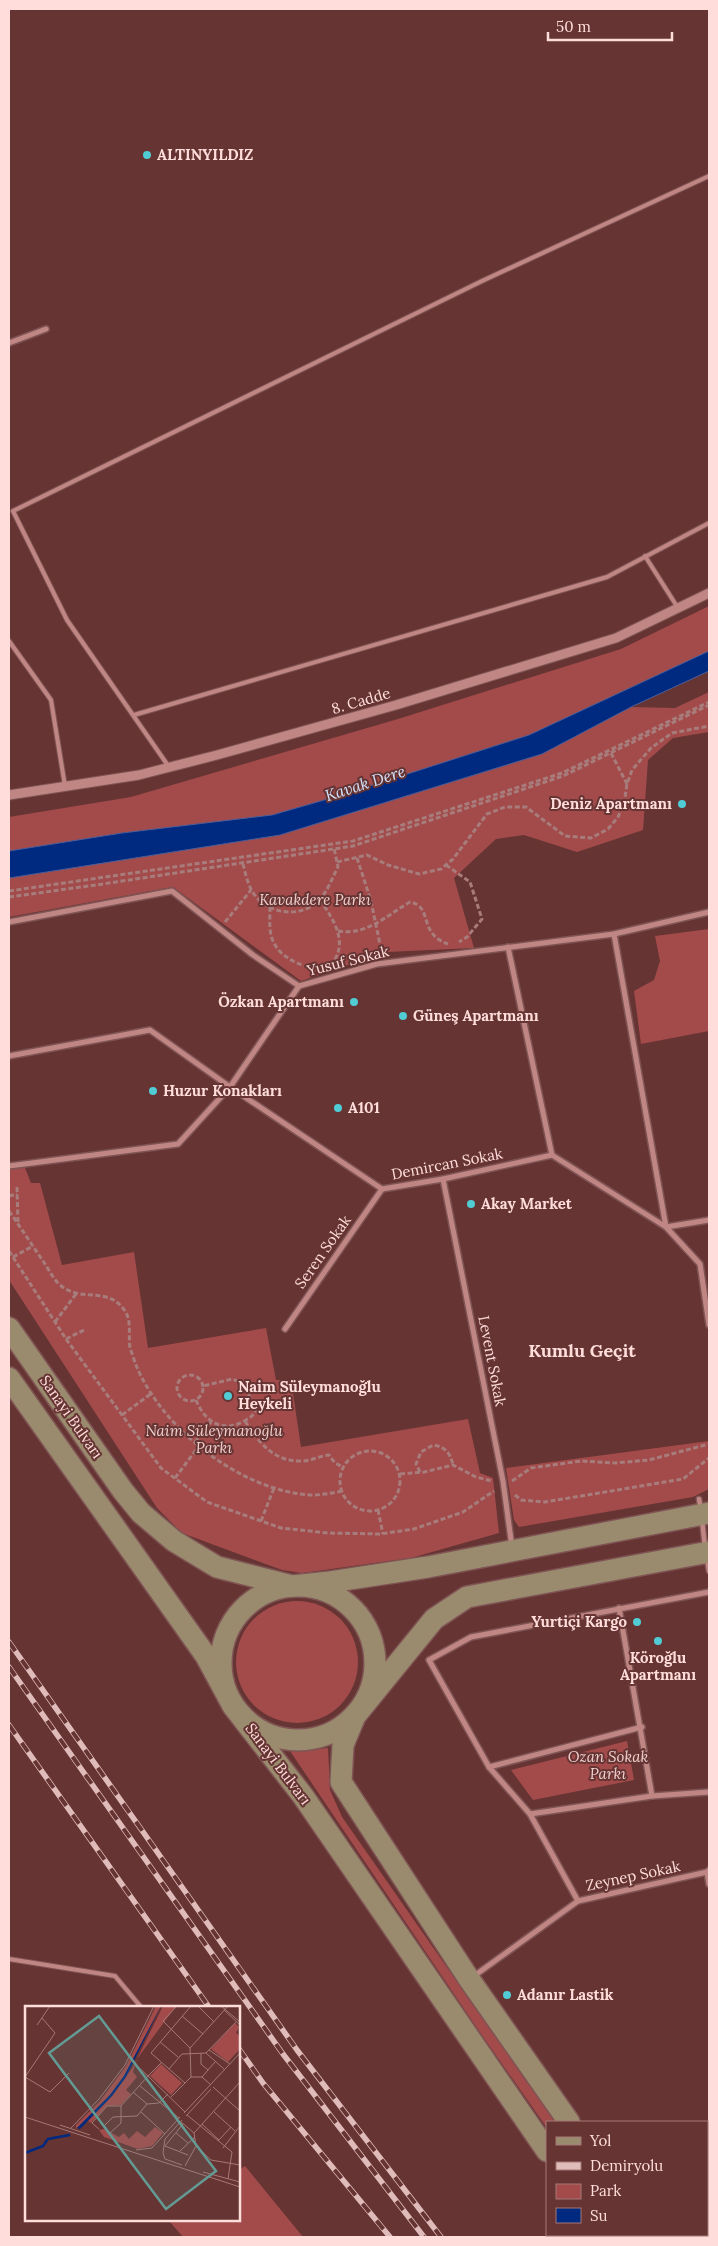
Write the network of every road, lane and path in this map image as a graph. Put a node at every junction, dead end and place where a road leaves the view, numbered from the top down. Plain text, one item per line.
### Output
1 (709, 176) edge
2 (46, 329) dead end
3 (9, 343) edge
4 (709, 522) edge
5 (645, 556) junction
6 (709, 593) edge
7 (678, 608) junction
8 (9, 641) edge
9 (709, 703) edge
10 (134, 715) junction
11 (709, 726) edge
12 (611, 753) junction
13 (170, 767) junction
14 (627, 784) junction
15 (65, 786) junction
16 (9, 795) edge
17 (334, 848) junction
18 (357, 858) junction
19 (337, 862) junction
20 (243, 864) junction
21 (446, 865) junction
22 (251, 890) junction
23 (9, 891) edge
24 (9, 897) edge
25 (320, 900) junction
26 (270, 907) junction
27 (709, 912) edge
28 (9, 922) edge
29 (376, 925) junction
30 (220, 929) junction
31 (338, 931) junction
32 (614, 934) junction
33 (508, 947) junction
34 (382, 951) junction
35 (373, 954) dead end
36 (384, 963) junction
37 (334, 968) dead end
38 (327, 969) junction
39 (299, 986) junction
40 (9, 1056) edge
41 (230, 1087) junction
42 (552, 1155) junction
43 (9, 1166) edge
44 (443, 1179) junction
45 (17, 1186) dead end
46 (382, 1189) junction
47 (17, 1194) junction
48 (9, 1196) edge
49 (9, 1211) edge
50 (709, 1220) edge
51 (18, 1224) junction
52 (666, 1227) junction
53 (33, 1246) junction
54 (9, 1251) edge
55 (13, 1257) junction
56 (709, 1282) edge
57 (702, 1283) junction
58 (76, 1294) junction
59 (55, 1322) junction
60 (709, 1325) edge
61 (9, 1328) edge
62 (86, 1329) dead end
63 (285, 1329) dead end
64 (66, 1340) junction
65 (9, 1378) edge
66 (203, 1386) junction
67 (152, 1393) junction
68 (196, 1400) junction
69 (122, 1415) junction
70 (245, 1421) junction
71 (211, 1422) junction
72 (194, 1442) junction
73 (709, 1444) edge
74 (199, 1446) junction
75 (709, 1458) edge
76 (453, 1465) junction
77 (343, 1467) junction
78 (420, 1472) junction
79 (400, 1474) junction
80 (175, 1478) junction
81 (503, 1481) junction
82 (274, 1488) junction
83 (505, 1488) junction
84 (342, 1491) junction
85 (703, 1509) edge
86 (378, 1510) junction
87 (261, 1521) junction
88 (383, 1534) junction
89 (512, 1550) junction
90 (708, 1559) edge
91 (292, 1586) junction
92 (709, 1592) edge
93 (619, 1608) junction
94 (234, 1706) junction
95 (355, 1716) junction
96 (642, 1727) junction
97 (489, 1767) junction
98 (709, 1792) edge
99 (652, 1796) junction
100 (530, 1814) junction
101 (708, 1871) edge
102 (709, 1884) edge
103 (578, 1901) junction
104 (9, 1959) edge
105 (469, 1979) junction
106 (140, 2006) edge
107 (568, 2121) edge
108 (546, 2150) edge

1 - 10 lane
2 - 3 street
4 - 5 lane
5 - 7 lane
5 - 10 lane
6 - 7 street, 8. Cadde
7 - 13 street, 8. Cadde
8 - 15 lane
9 - 12 path
9 - 23 path
10 - 13 lane
11 - 14 path
12 - 14 path
12 - 17 path
13 - 15 street, 8. Cadde
14 - 21 path
15 - 16 street, 8. Cadde
17 - 19 path
17 - 20 path
18 - 19 path
18 - 21 path
18 - 29 path
19 - 25 path
20 - 22 path
20 - 24 path
21 - 29 path
22 - 26 path
22 - 30 path
25 - 26 path
25 - 31 path
26 - 38 path
27 - 32 street, Yusuf Sokak
28 - 30 street
29 - 31 path
29 - 34 path
30 - 39 street
31 - 38 path
32 - 33 street, Yusuf Sokak
32 - 52 street
33 - 36 street, Yusuf Sokak
33 - 42 street
34 - 35 path
34 - 36 path
36 - 39 street, Yusuf Sokak
37 - 38 path
39 - 41 street, Yusuf Sokak
40 - 41 street, Demircan Sokak
41 - 43 street, Yusuf Sokak
41 - 46 street, Demircan Sokak
42 - 44 street, Demircan Sokak
42 - 52 street
44 - 46 street, Demircan Sokak
44 - 81 street, Levent Sokak
45 - 47 path
46 - 63 street, Seren Sokak
47 - 48 path
47 - 51 path
49 - 51 path
50 - 52 street
51 - 53 path
52 - 57 street
53 - 55 path
53 - 58 path
54 - 55 path
55 - 59 path
56 - 57 street
57 - 60 street
58 - 59 path
58 - 67 path
59 - 64 path
61 - 91 main road, Sanayi Bulvarı
62 - 64 path
64 - 69 path
65 - 94 main road, Sanayi Bulvarı
66 - 68 path
66 - 68 path
66 - 70 path
67 - 69 path
67 - 72 path
68 - 71 path
69 - 80 path
70 - 71 path
70 - 77 path
71 - 72 path
72 - 74 path
73 - 83 path
74 - 80 path
74 - 82 path
75 - 83 path
76 - 78 path
76 - 78 path
76 - 81 path
77 - 79 path
77 - 84 path
78 - 79 path
79 - 86 path
80 - 87 path
81 - 83 street, Levent Sokak
82 - 84 path
82 - 87 path
83 - 88 path
83 - 89 street, Levent Sokak
84 - 86 path
85 - 89 main road
85 - 90 street
86 - 88 path
87 - 88 path
89 - 91 main road
90 - 95 main road
91 - 94 main road
91 - 95 main road
92 - 93 street
93 - 96 street
93 - 97 street
94 - 95 main road
94 - 108 main road, Sanayi Bulvarı
95 - 105 main road
96 - 97 street
96 - 99 street
97 - 100 street
98 - 99 street
99 - 100 street
100 - 103 street
101 - 102 street
101 - 103 street, Zeynep Sokak
103 - 105 street, Zeynep Sokak
104 - 106 lane
105 - 107 main road

